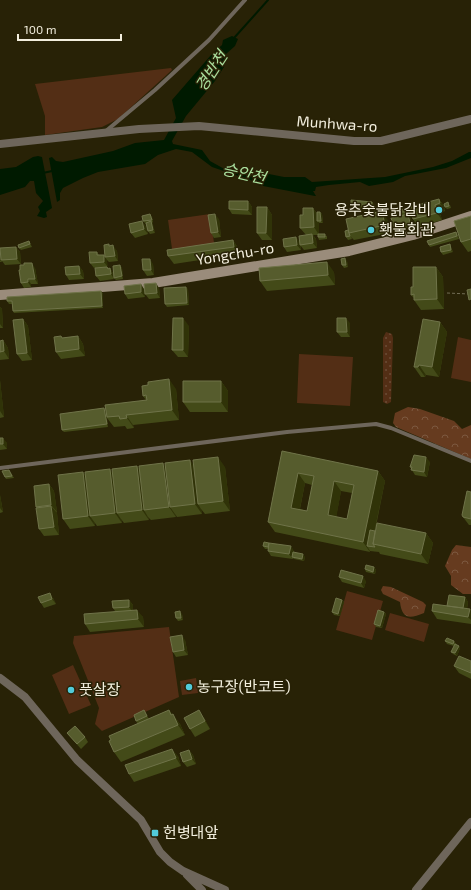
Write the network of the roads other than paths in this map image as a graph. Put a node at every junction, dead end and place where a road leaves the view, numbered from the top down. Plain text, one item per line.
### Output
1 (246, 0) edge
2 (471, 119) edge
3 (104, 132) junction
4 (0, 144) edge
5 (471, 216) edge
6 (0, 295) edge
7 (471, 461) edge
8 (0, 468) edge
9 (0, 678) edge
10 (471, 822) edge
11 (183, 871) junction
12 (202, 890) edge
13 (225, 890) edge
14 (416, 890) edge

1 - 3 lane
2 - 3 street, Munhwa-ro
3 - 4 street
5 - 6 street, Yongchu-ro
7 - 8 lane
9 - 11 street
10 - 14 street
11 - 12 street
11 - 13 street

